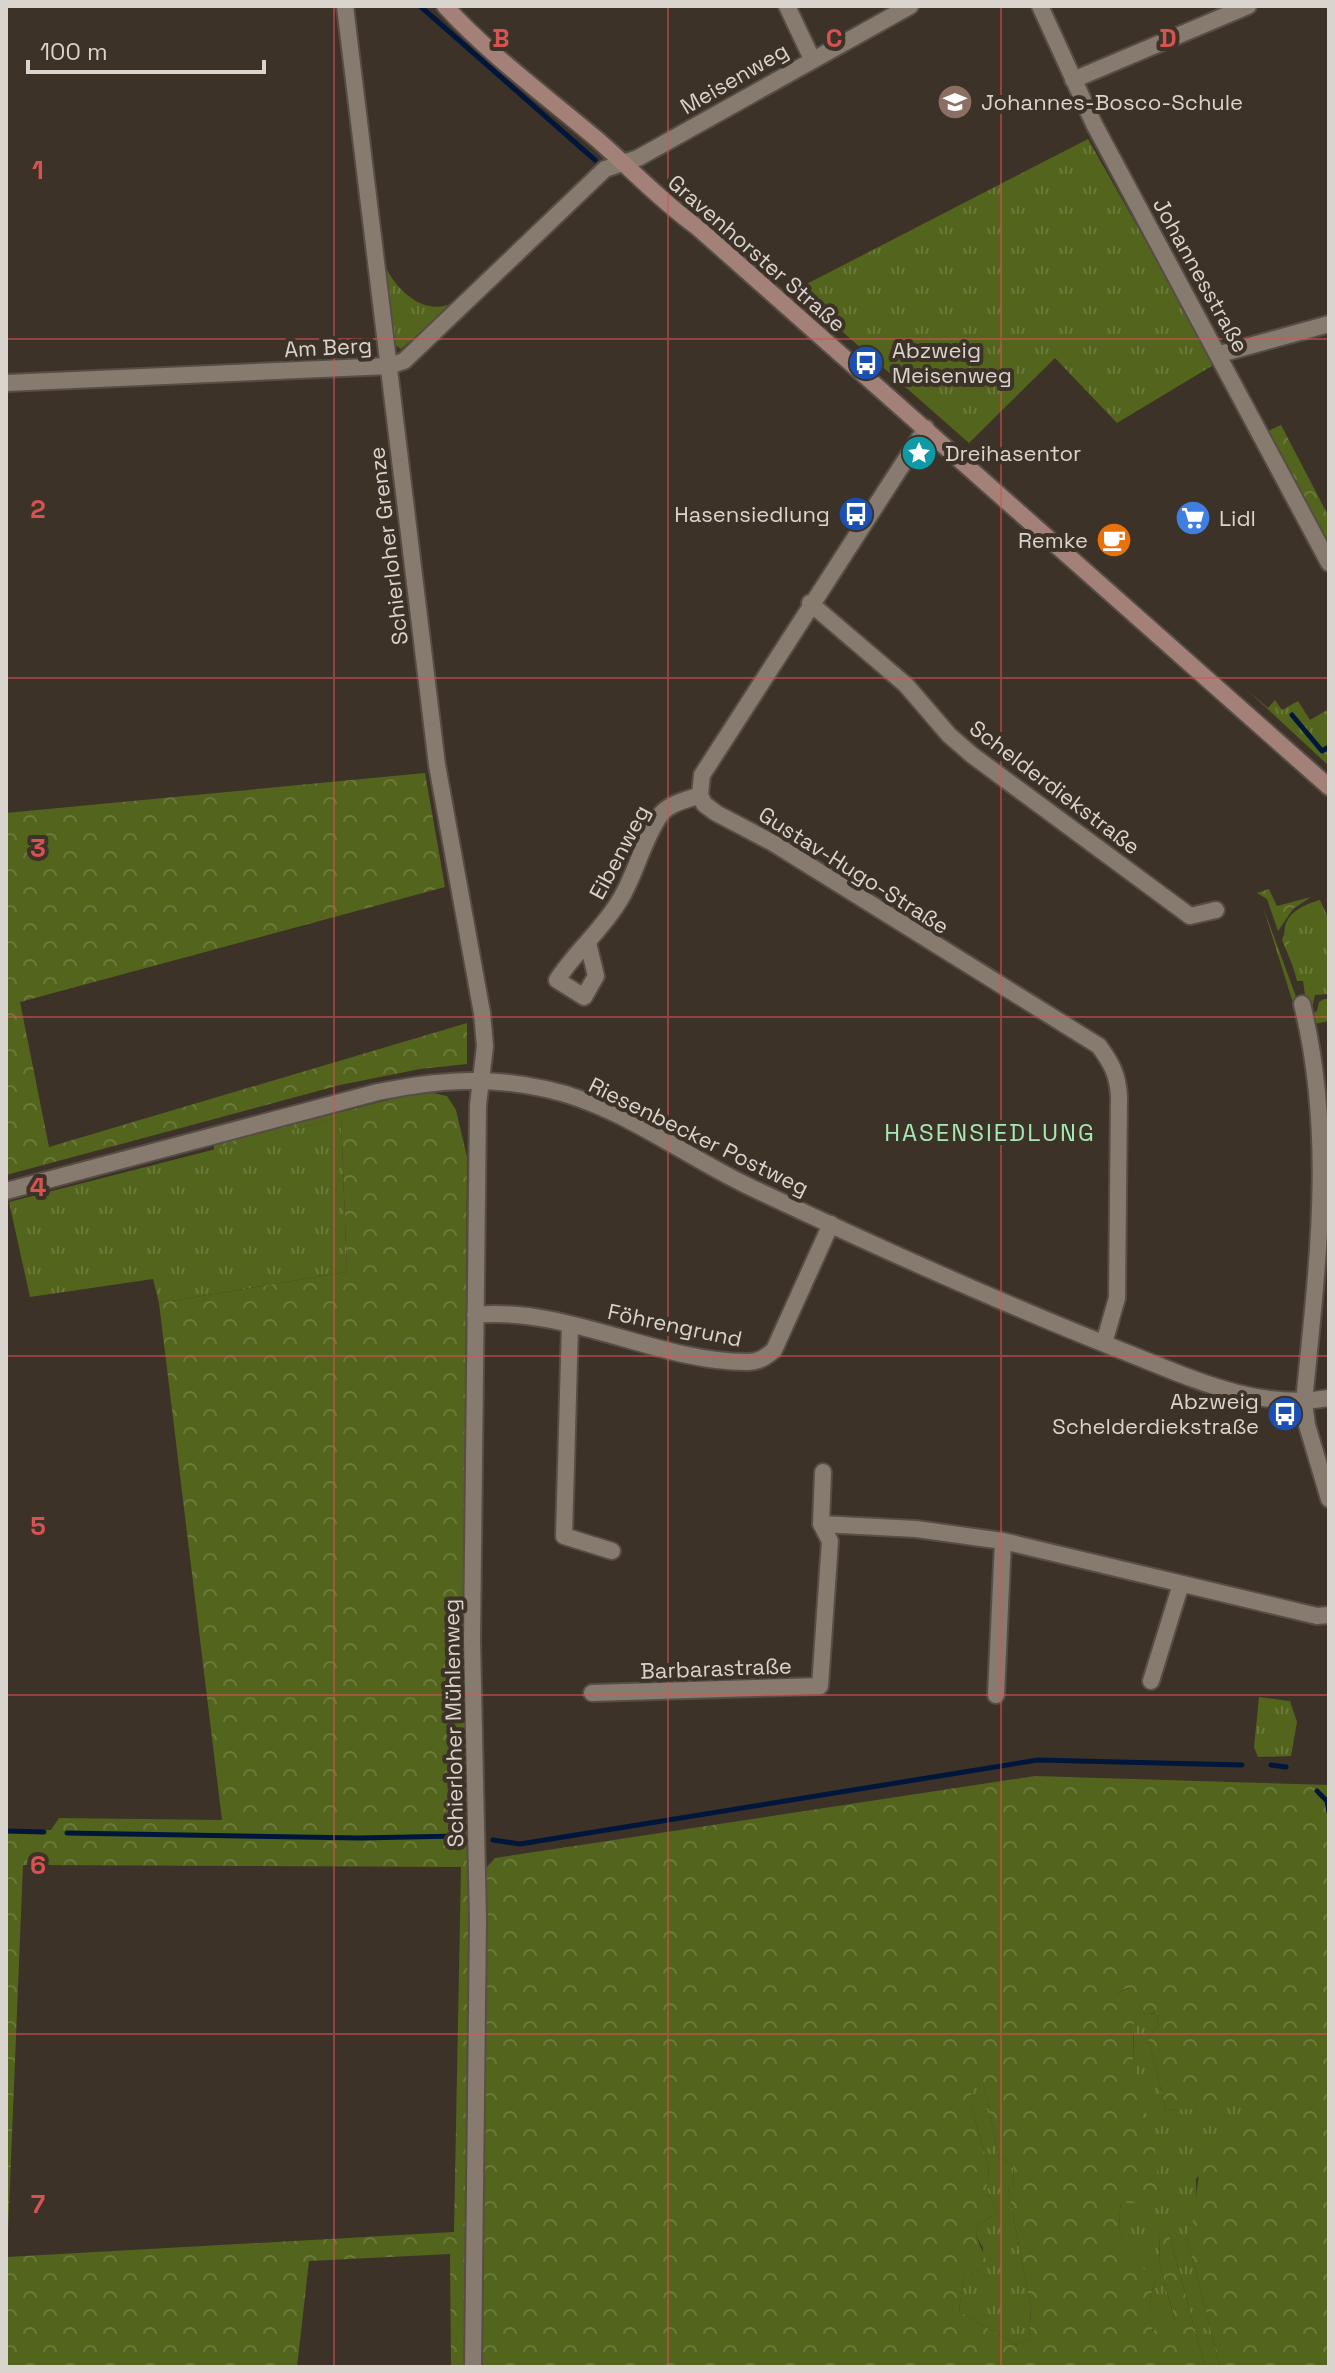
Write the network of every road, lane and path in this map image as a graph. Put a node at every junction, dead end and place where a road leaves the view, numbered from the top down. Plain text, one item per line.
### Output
1 (345, 6) edge
2 (445, 6) edge
3 (787, 6) edge
4 (910, 6) edge
5 (1040, 6) edge
6 (1248, 6) edge
7 (812, 59) junction
8 (1073, 80) junction
9 (622, 165) junction
10 (1329, 324) edge
11 (1220, 354) junction
12 (389, 366) junction
13 (6, 383) edge
14 (926, 428) junction
15 (1329, 563) edge
16 (810, 603) junction
17 (1329, 787) edge
18 (700, 795) junction
19 (1216, 910) dead end
20 (588, 943) dead end
21 (1302, 1004) dead end
22 (481, 1078) junction
23 (6, 1191) edge
24 (831, 1224) junction
25 (475, 1315) junction
26 (570, 1325) junction
27 (1104, 1343) junction
28 (1329, 1398) edge
29 (1304, 1402) junction
30 (823, 1472) dead end
31 (1329, 1499) edge
32 (821, 1524) junction
33 (1003, 1541) junction
34 (612, 1551) dead end
35 (1181, 1584) junction
36 (1329, 1615) edge
37 (1151, 1681) dead end
38 (592, 1693) dead end
39 (996, 1695) dead end
40 (473, 2367) edge

1 - 12 street, Schierloher Grenze
2 - 9 main road, Gravenhorster Straße
3 - 7 street
4 - 7 street, Meisenweg
5 - 8 street, Johannesstraße
6 - 8 street
7 - 9 street, Meisenweg
8 - 11 street, Johannesstraße
9 - 12 street, Am Berg
9 - 14 main road, Gravenhorster Straße
10 - 11 street
11 - 15 street, Johannesstraße
12 - 13 street, Am Berg
12 - 22 street, Schierloher Grenze
14 - 16 street
14 - 17 main road, Gravenhorster Straße
16 - 18 street
16 - 19 street, Schelderdiekstraße
18 - 20 street, Eibenweg
18 - 27 street, Gustav-Hugo-Straße
21 - 29 street
22 - 23 street, Riesenbecker Postweg
22 - 24 street, Riesenbecker Postweg
22 - 25 street, Schierloher Mühlenweg
24 - 26 street, Föhrengrund
24 - 27 street, Riesenbecker Postweg
25 - 26 street, Föhrengrund
25 - 40 street, Schierloher Mühlenweg
26 - 34 street
27 - 29 street, Riesenbecker Postweg
28 - 29 street, Riesenbecker Postweg
29 - 31 street
30 - 32 street, Barbarastraße
32 - 33 street
32 - 38 street, Barbarastraße
33 - 35 street
33 - 39 street
35 - 36 street
35 - 37 street

